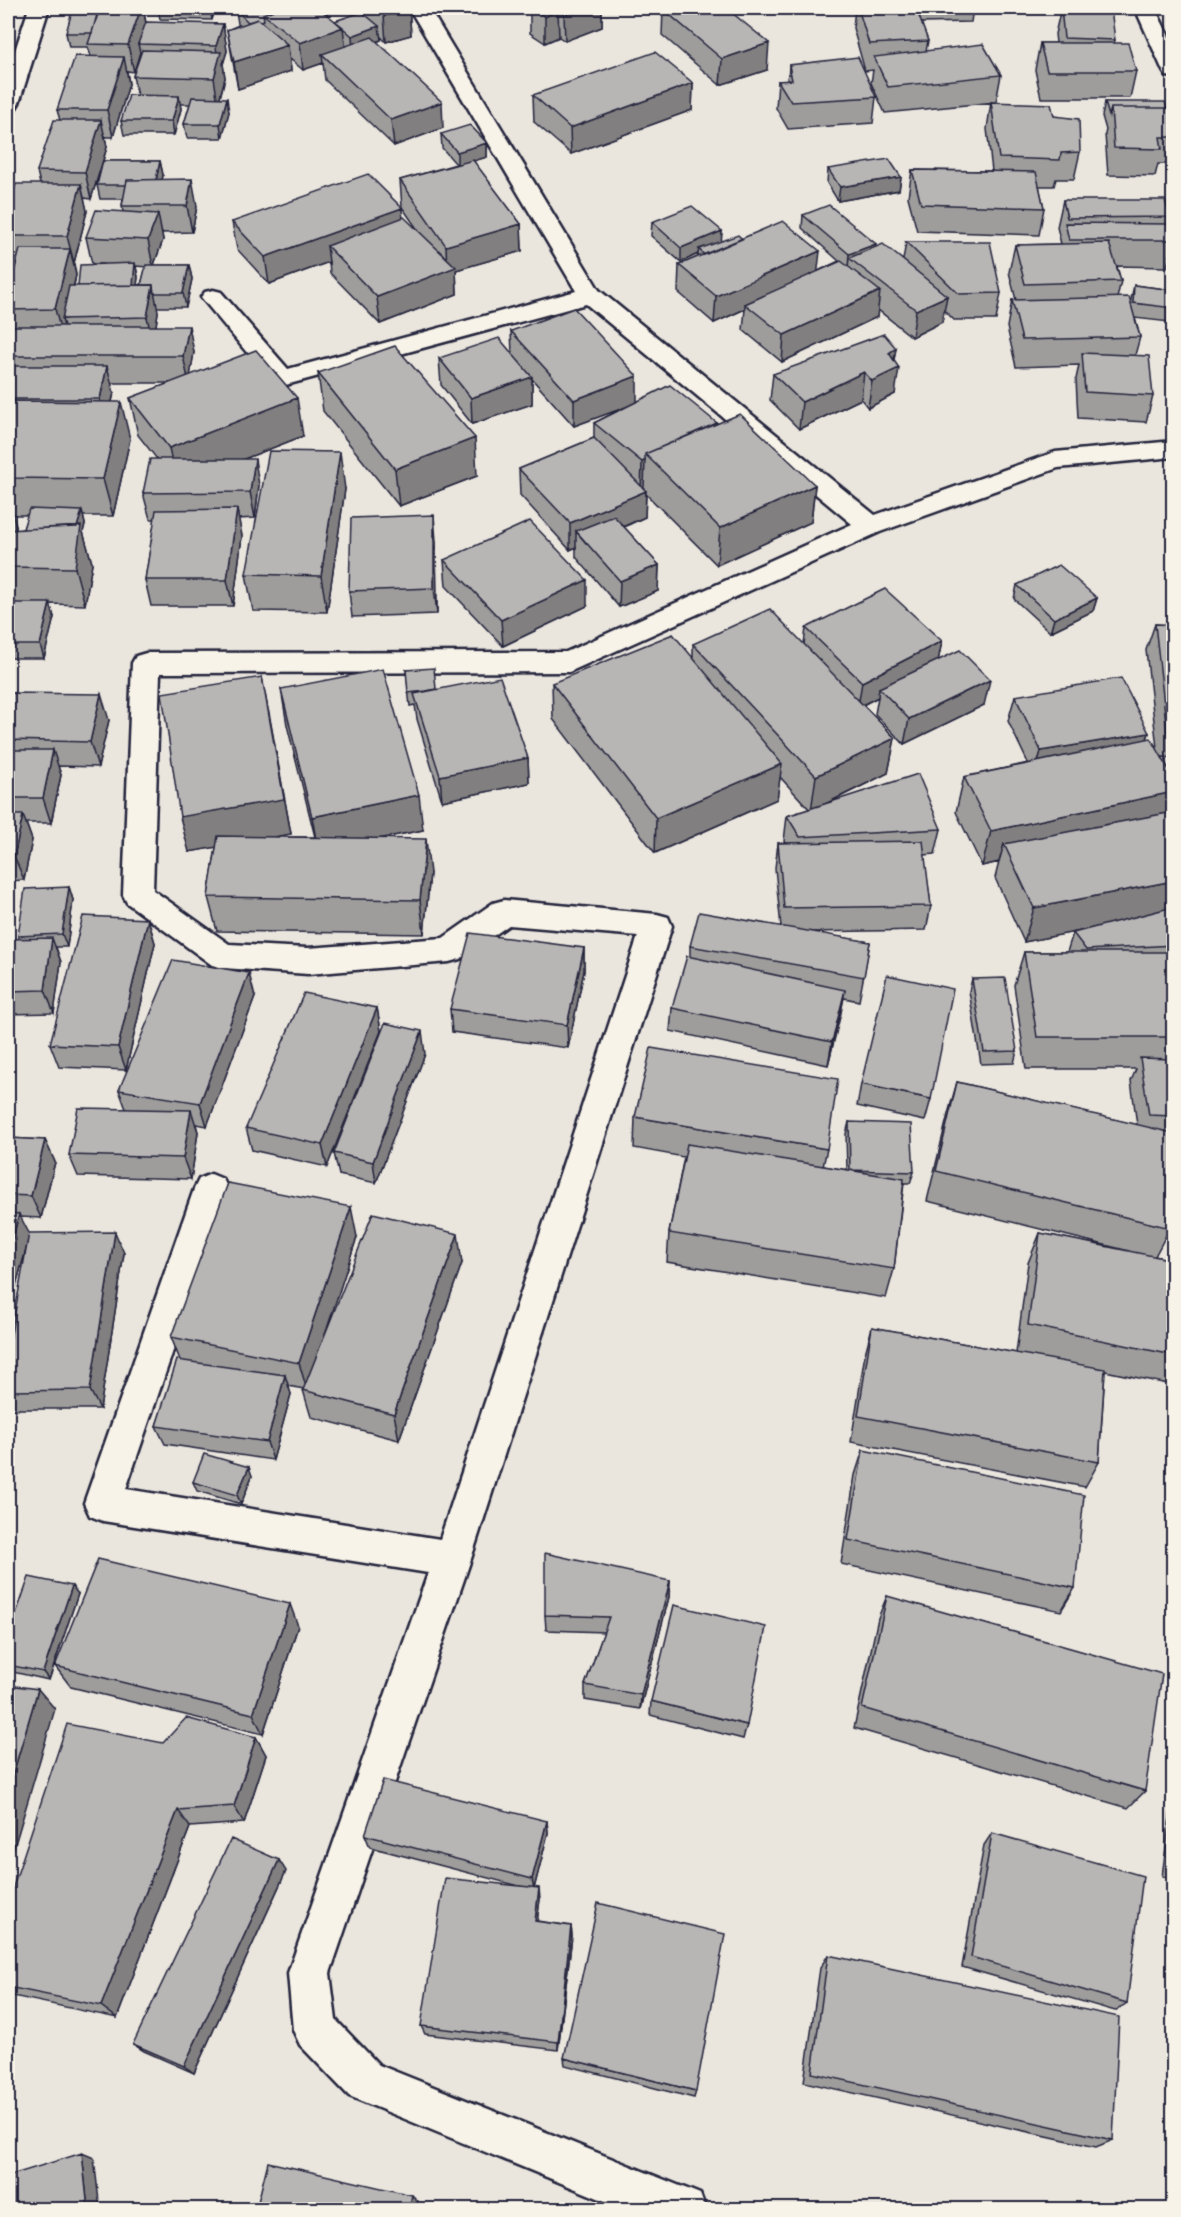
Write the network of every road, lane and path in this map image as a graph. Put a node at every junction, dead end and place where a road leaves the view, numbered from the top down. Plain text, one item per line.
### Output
1 (39, 8) edge
2 (418, 8) edge
3 (1145, 8) edge
4 (1173, 71) edge
5 (8, 103) edge
6 (590, 295) junction
7 (213, 297) dead end
8 (1173, 449) edge
9 (871, 526) junction
10 (212, 1189) dead end
11 (452, 1559) junction
12 (684, 2210) edge

1 - 5 street
2 - 6 street
3 - 4 street
6 - 7 street
6 - 9 street
8 - 9 street
9 - 11 street
10 - 11 street
11 - 12 street

